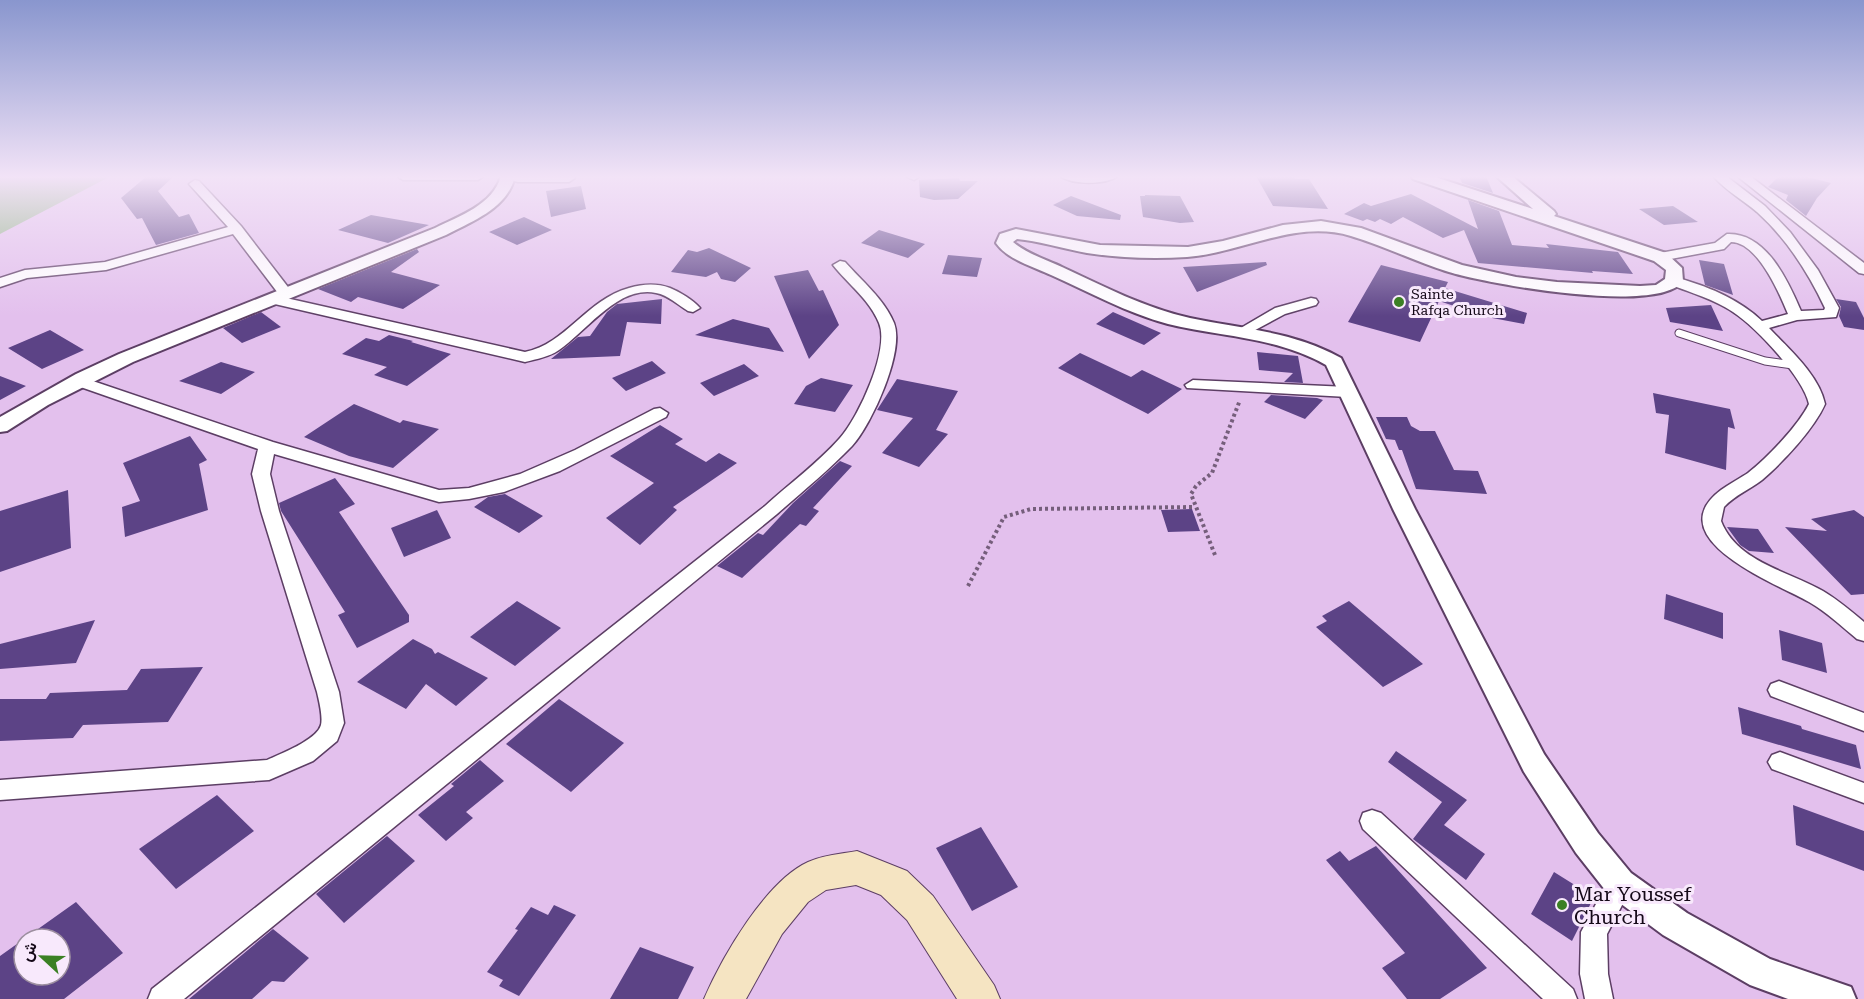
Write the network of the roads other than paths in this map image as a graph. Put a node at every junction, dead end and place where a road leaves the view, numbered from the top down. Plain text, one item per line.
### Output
1 (230, 223) edge
2 (457, 223) edge
3 (1561, 223) edge
4 (1774, 223) edge
5 (1805, 223) edge
6 (236, 229) junction
7 (1660, 257) junction
8 (840, 265) dead end
9 (1864, 270) edge
10 (1674, 280) junction
11 (0, 283) edge
12 (278, 296) junction
13 (1311, 302) dead end
14 (693, 308) dead end
15 (1796, 316) junction
16 (1758, 327) junction
17 (1241, 332) junction
18 (1679, 333) dead end
19 (1792, 365) junction
20 (78, 381) junction
21 (1193, 385) dead end
22 (1348, 392) junction
23 (660, 413) dead end
24 (0, 426) edge
25 (267, 446) junction
26 (1864, 633) edge
27 (1779, 690) dead end
28 (1864, 722) edge
29 (1780, 762) dead end
30 (0, 790) edge
31 (1864, 794) edge
32 (1372, 821) dead end
33 (1620, 884) junction
34 (162, 999) edge
35 (724, 999) edge
36 (980, 999) edge
37 (1563, 999) edge
38 (1599, 999) edge
39 (1839, 999) edge

1 - 6 street
2 - 12 street
3 - 7 street
4 - 15 street
5 - 9 street
6 - 11 street
6 - 12 street
7 - 10 street
7 - 15 street
8 - 34 street
10 - 16 street
10 - 17 street
12 - 14 street
12 - 20 street
13 - 17 street
15 - 16 street
16 - 19 street
17 - 22 street
18 - 19 lane
19 - 26 street
20 - 24 street
20 - 25 street
21 - 22 street
22 - 33 street
23 - 25 street
25 - 30 street
27 - 28 street
29 - 31 street
32 - 37 street
33 - 38 street
33 - 39 street
35 - 36 main road

